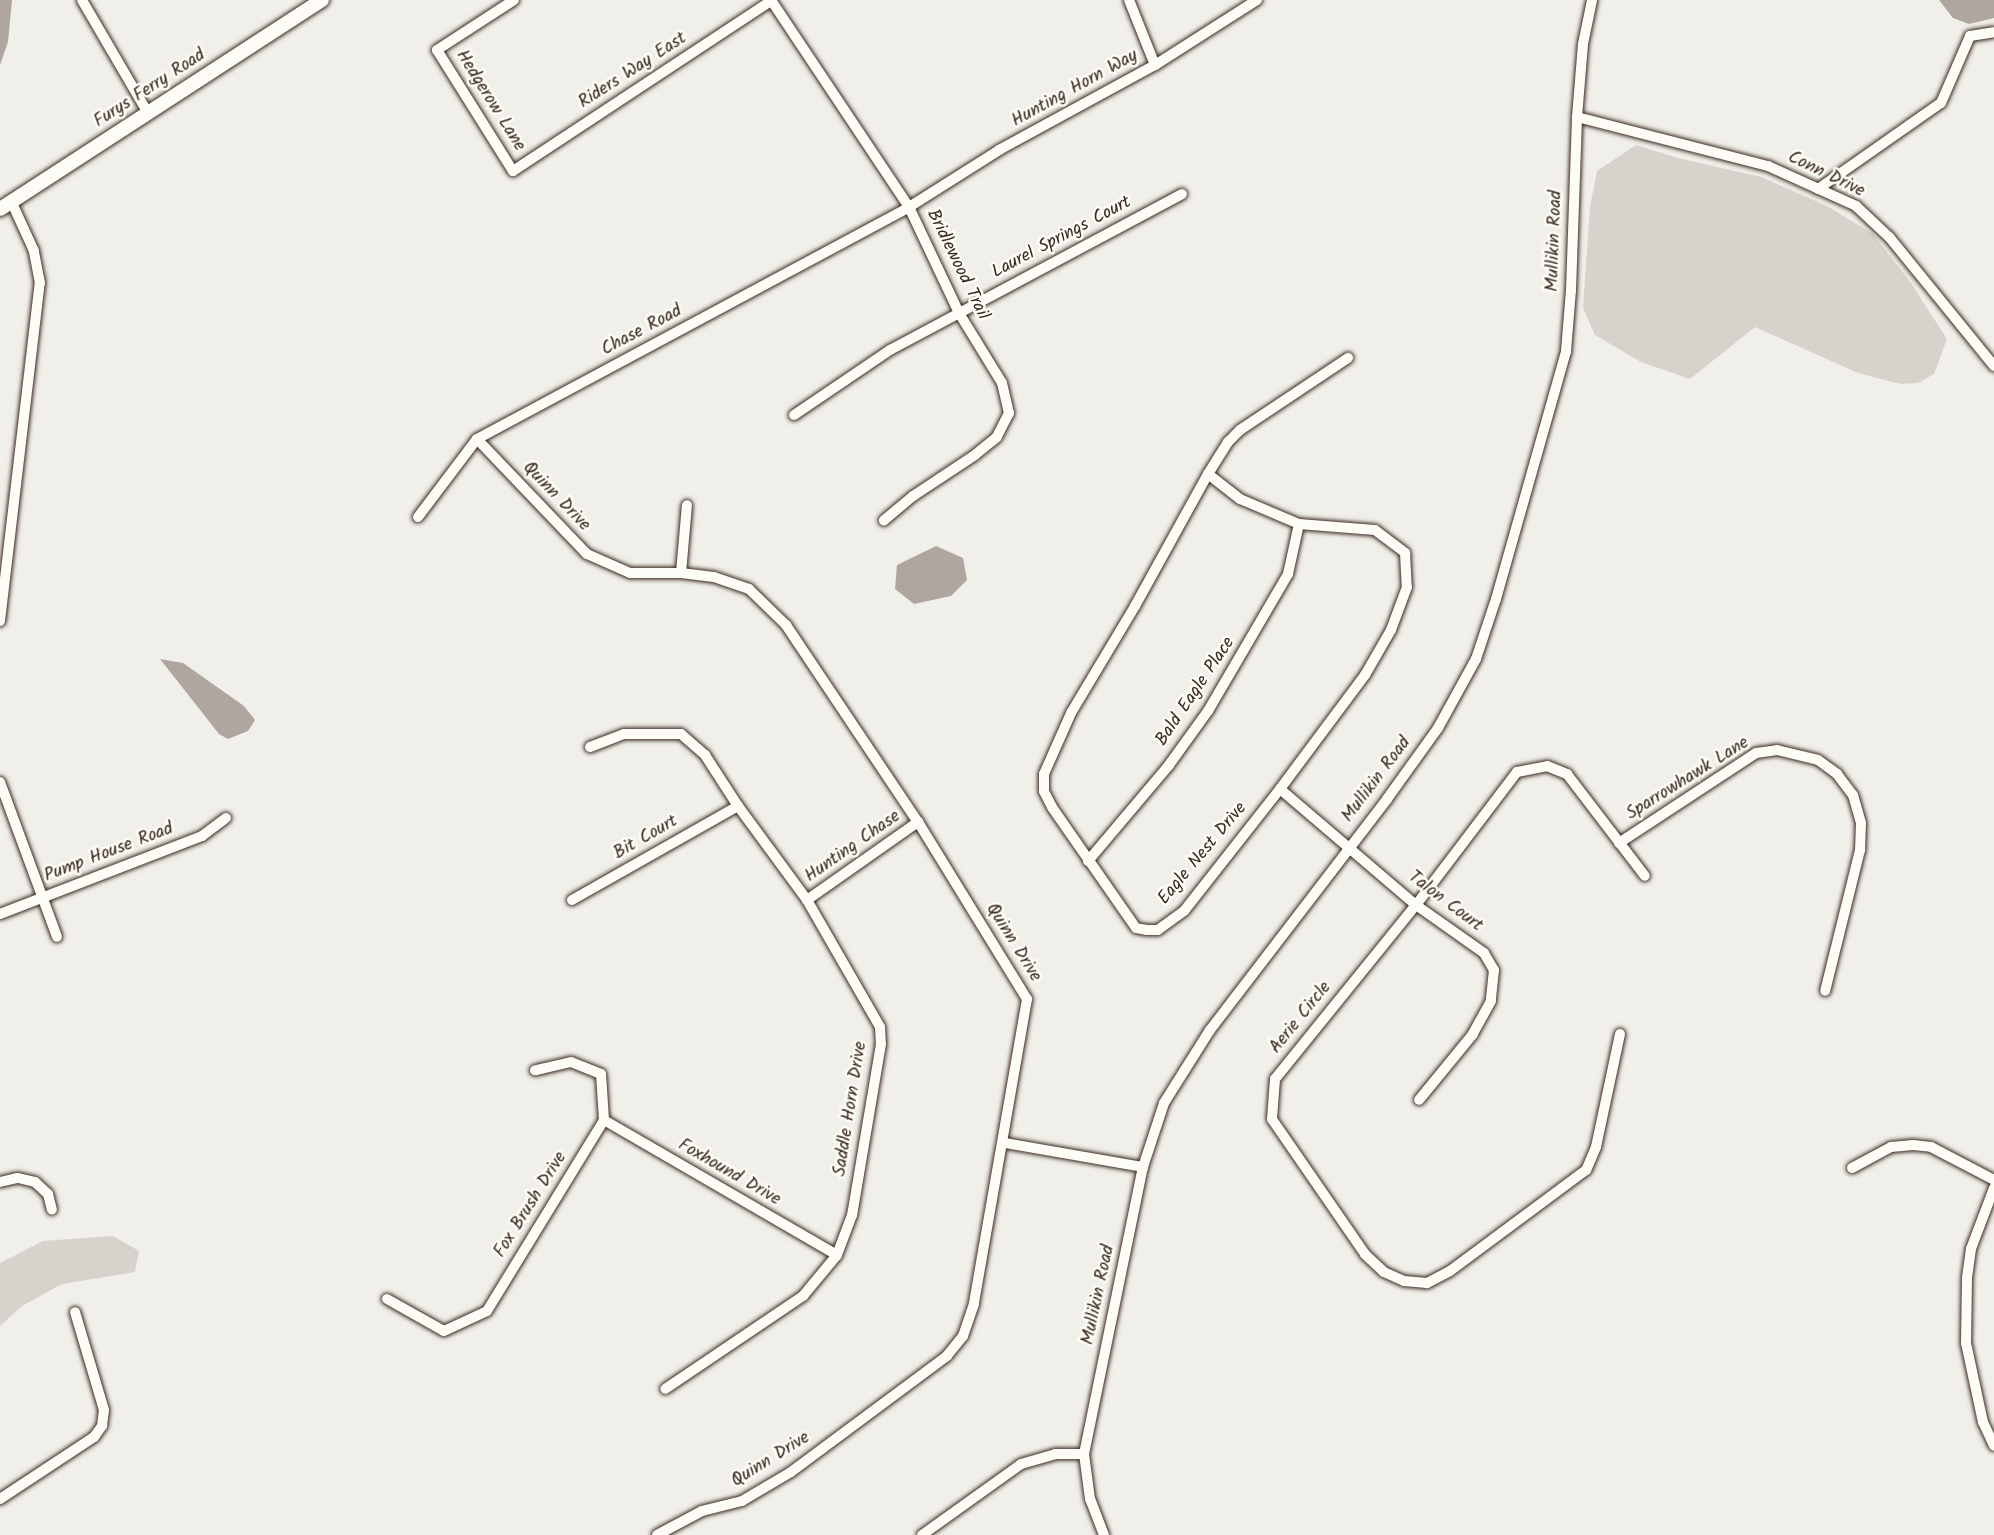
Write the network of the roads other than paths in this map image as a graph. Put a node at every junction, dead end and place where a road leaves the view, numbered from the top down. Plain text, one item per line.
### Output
1 (82, 0) edge
2 (322, 0) edge
3 (514, 0) edge
4 (771, 0) edge
5 (1129, 0) edge
6 (1257, 0) edge
7 (1592, 0) edge
8 (1994, 32) edge
9 (1155, 65) junction
10 (148, 113) junction
11 (1577, 117) junction
12 (513, 171) joint
13 (1818, 189) junction
14 (1182, 194) dead end
15 (6, 206) edge
16 (909, 207) junction
17 (958, 313) junction
18 (1348, 358) dead end
19 (1994, 366) edge
20 (794, 415) dead end
21 (477, 439) junction
22 (1208, 474) junction
23 (687, 505) dead end
24 (418, 517) dead end
25 (884, 520) dead end
26 (1299, 524) junction
27 (681, 573) junction
28 (0, 621) edge
29 (590, 747) dead end
30 (0, 782) edge
31 (1280, 789) junction
32 (738, 806) junction
33 (226, 818) dead end
34 (918, 822) junction
35 (1619, 843) junction
36 (1348, 848) junction
37 (1088, 861) junction
38 (1645, 876) dead end
39 (43, 898) junction
40 (572, 900) dead end
41 (807, 900) junction
42 (1416, 905) junction
43 (0, 914) edge
44 (57, 937) dead end
45 (1825, 991) dead end
46 (1620, 1034) dead end
47 (535, 1070) dead end
48 (1419, 1100) dead end
49 (604, 1120) junction
50 (1004, 1143) junction
51 (1143, 1167) junction
52 (1852, 1168) dead end
53 (1994, 1180) edge
54 (0, 1182) edge
55 (1994, 1188) edge
56 (52, 1210) dead end
57 (837, 1255) junction
58 (387, 1299) dead end
59 (75, 1312) dead end
60 (666, 1389) dead end
61 (1994, 1446) edge
62 (1084, 1454) junction
63 (0, 1499) edge
64 (657, 1535) edge
65 (922, 1535) edge
66 (1104, 1535) edge

1 - 10 street
2 - 10 main road, Furys Ferry Road
3 - 12 street, Hedgerow Lane
4 - 12 street, Riders Way East
4 - 16 street, Bridlewood Trail
5 - 9 street
6 - 9 street, Hunting Horn Way
7 - 11 street, Mullikin Road
8 - 13 street
9 - 16 street, Hunting Horn Way
10 - 15 main road, Furys Ferry Road
11 - 13 street, Conn Drive
11 - 36 street, Mullikin Road
13 - 19 street, Conn Drive
14 - 17 street, Laurel Springs Court
15 - 28 street
16 - 17 street, Bridlewood Trail
16 - 21 street, Chase Road
17 - 20 street, Laurel Springs Court
17 - 25 street, Bridlewood Trail
18 - 22 street, Eagle Nest Drive
21 - 24 street, Chase Road
21 - 27 street, Quinn Drive
22 - 26 street, Eagle Nest Drive
22 - 37 street, Eagle Nest Drive
23 - 27 street
26 - 31 street, Eagle Nest Drive
26 - 37 street, Bald Eagle Place
27 - 34 street, Quinn Drive
29 - 32 street, Saddle Horn Drive
30 - 39 street
31 - 36 street, Talon Court
31 - 37 street, Eagle Nest Drive
32 - 40 street, Bit Court
32 - 41 street, Saddle Horn Drive
33 - 39 street, Pump House Road
34 - 41 street, Hunting Chase
34 - 50 street, Quinn Drive
35 - 38 street, Aerie Circle
35 - 42 street, Aerie Circle
35 - 45 street, Sparrowhawk Lane
36 - 42 street, Talon Court
36 - 51 street, Mullikin Road
39 - 43 street, Pump House Road
39 - 44 street
41 - 57 street, Saddle Horn Drive
42 - 46 street, Aerie Circle
42 - 48 street, Talon Court
47 - 49 street
49 - 57 street, Foxhound Drive
49 - 58 street, Fox Brush Drive
50 - 51 street
50 - 64 street, Quinn Drive
51 - 62 street, Mullikin Road
52 - 53 street
54 - 56 street
55 - 61 street
57 - 60 street, Saddle Horn Drive
59 - 63 street
62 - 65 street
62 - 66 street, Mullikin Road

